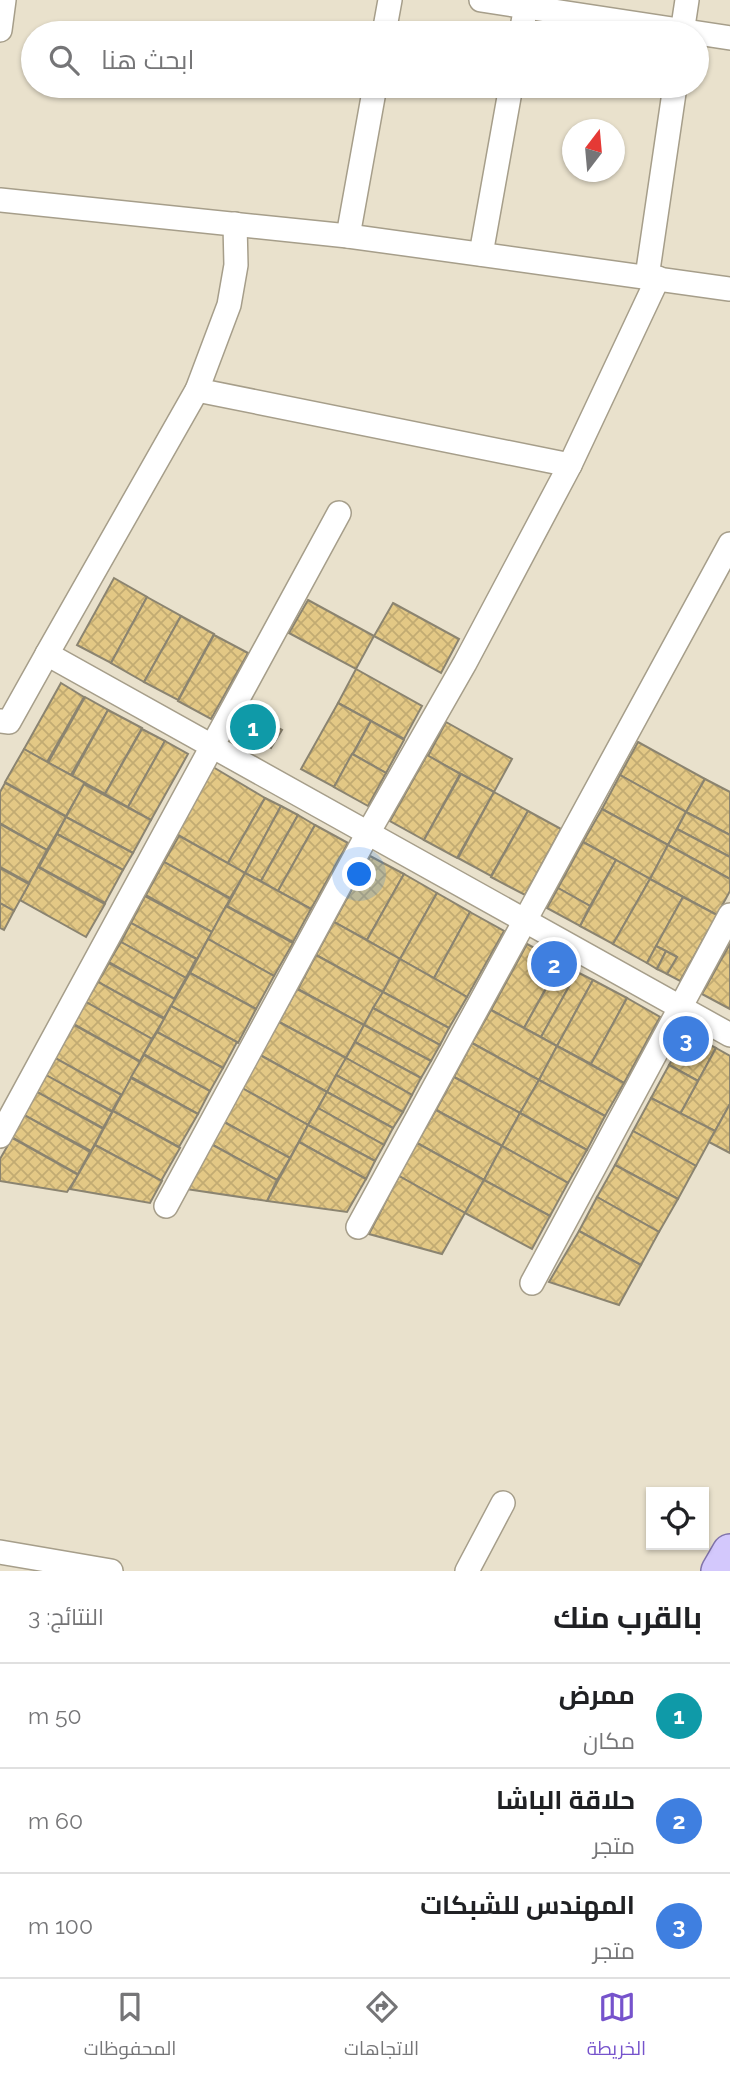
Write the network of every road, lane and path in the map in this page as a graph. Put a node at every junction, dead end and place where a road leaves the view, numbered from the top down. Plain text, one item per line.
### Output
1 (4, 0) edge
2 (390, 0) edge
3 (481, 0) edge
4 (687, 0) edge
5 (535, 4) edge
6 (386, 21) edge
7 (527, 21) edge
8 (624, 21) edge
9 (684, 21) edge
10 (0, 30) edge
11 (709, 35) edge
12 (730, 38) edge
13 (373, 98) edge
14 (510, 98) edge
15 (674, 98) edge
16 (0, 200) edge
17 (235, 224) junction
18 (348, 236) junction
19 (481, 254) junction
20 (652, 278) junction
21 (730, 289) edge
22 (197, 390) junction
23 (570, 465) junction
24 (339, 513) dead end
25 (730, 544) edge
26 (47, 654) junction
27 (3, 727) edge
28 (212, 746) junction
29 (368, 833) junction
30 (730, 915) edge
31 (524, 920) junction
32 (680, 1007) junction
33 (730, 1035) edge
34 (0, 1136) edge
35 (166, 1206) dead end
36 (359, 1227) dead end
37 (532, 1283) dead end
38 (503, 1503) dead end
39 (0, 1552) edge
40 (730, 1552) edge
41 (111, 1571) edge
42 (467, 1571) edge
43 (719, 1571) edge

1 - 10 street
2 - 6 street
3 - 5 street
4 - 9 street
5 - 7 street
5 - 8 street
11 - 12 street
13 - 18 street
14 - 19 street
15 - 20 street
16 - 17 street
17 - 18 street
17 - 22 street
18 - 19 street
19 - 20 street
20 - 21 street
20 - 23 street
22 - 23 street
22 - 26 street
23 - 29 street
24 - 28 street
25 - 31 street
26 - 27 street
26 - 28 street
28 - 29 street
28 - 34 street
29 - 31 street
29 - 35 street
30 - 32 street
31 - 32 street
31 - 36 street
32 - 33 street
32 - 37 street
38 - 42 street
39 - 41 street
40 - 43 main road

